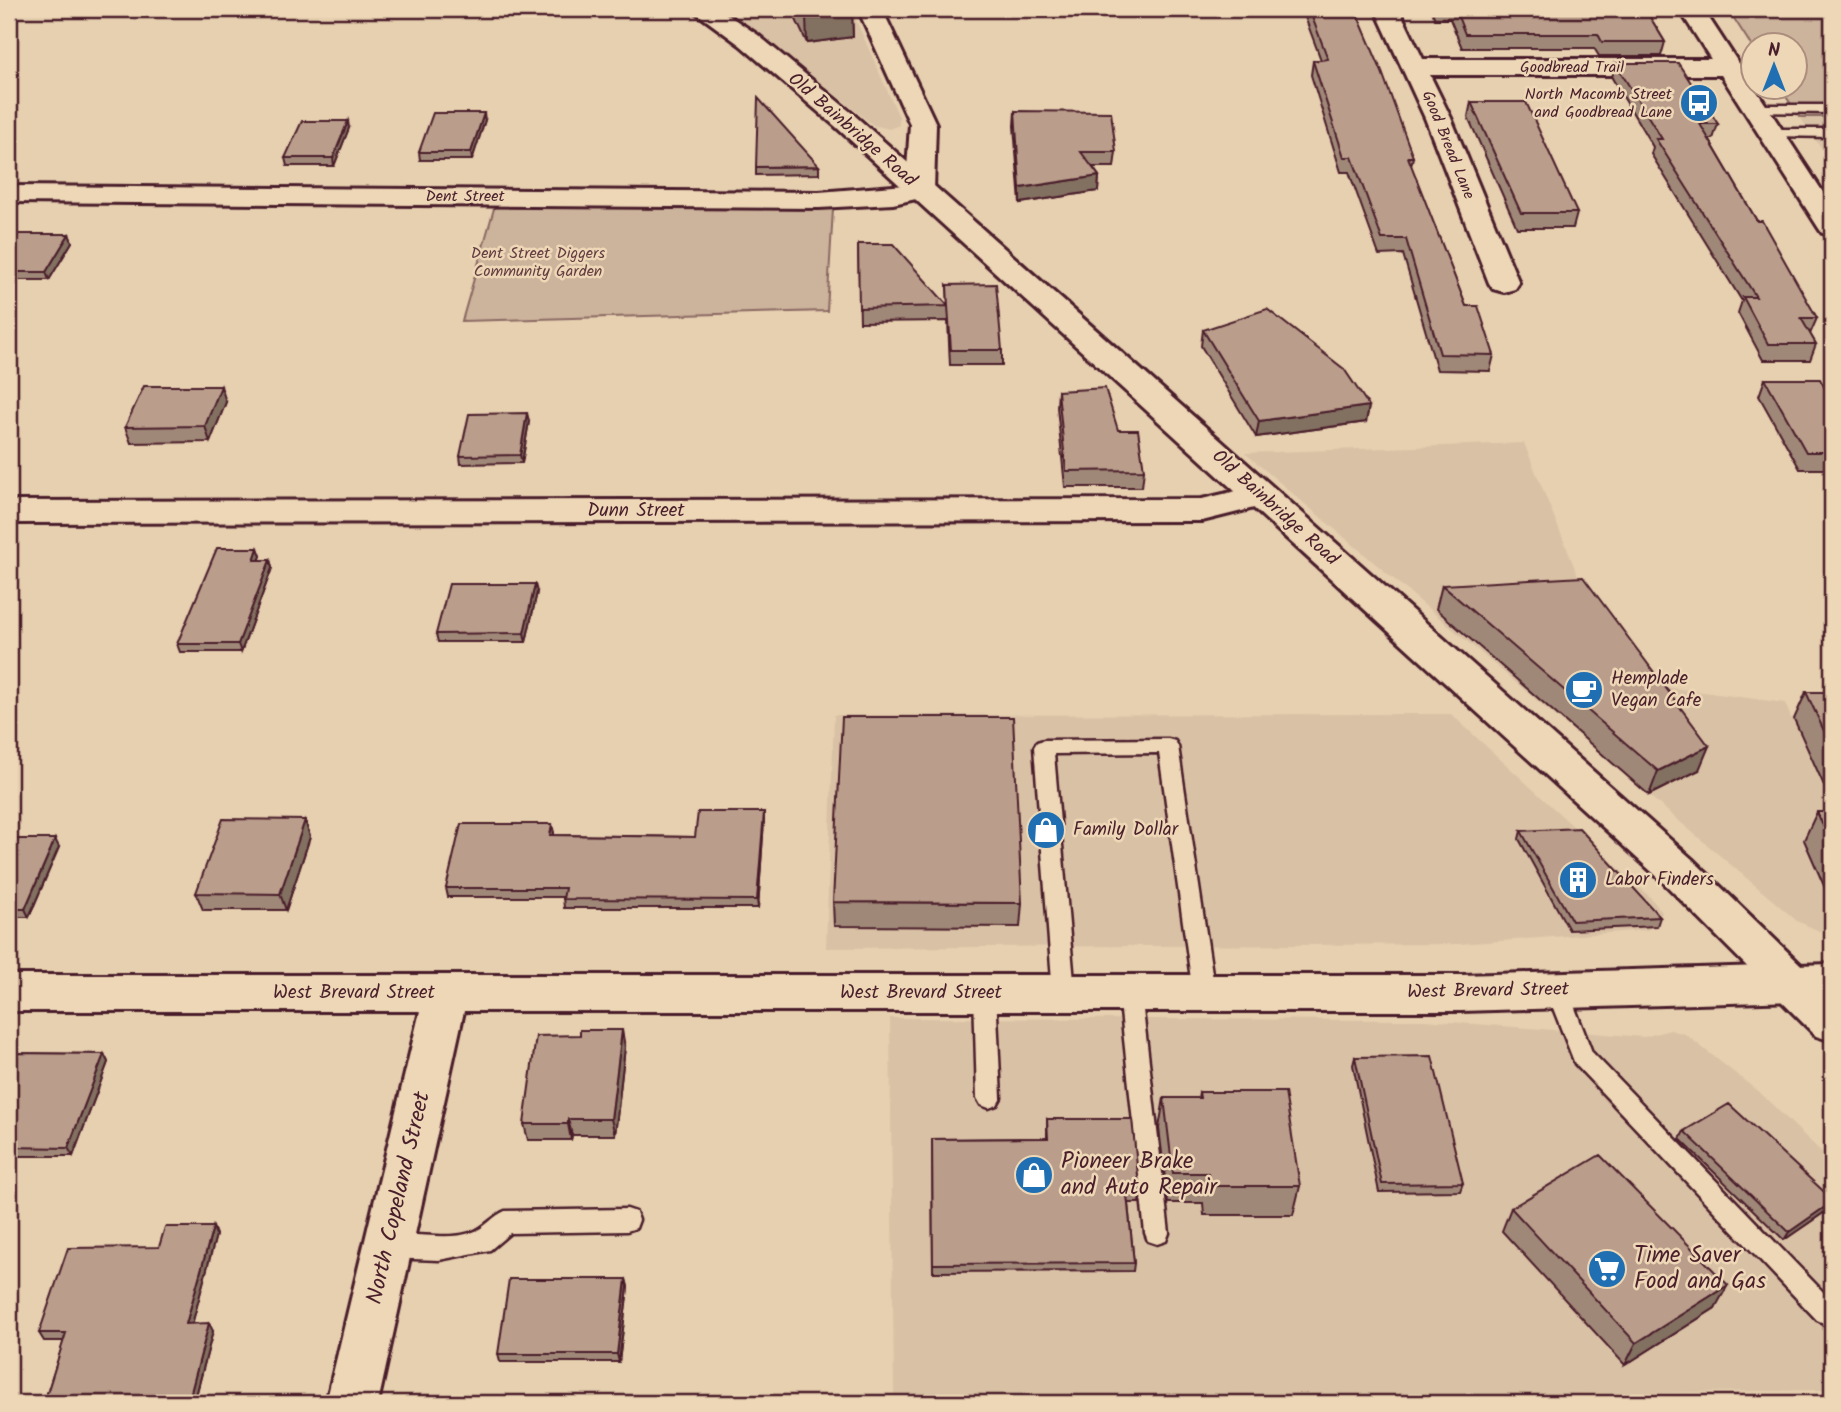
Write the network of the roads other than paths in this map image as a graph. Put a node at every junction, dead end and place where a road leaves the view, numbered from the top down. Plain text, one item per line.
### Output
1 (703, 9) edge
2 (870, 9) edge
3 (1387, 9) edge
4 (1691, 9) edge
5 (1415, 67) junction
6 (1729, 67) junction
7 (1756, 109) junction
8 (1832, 109) edge
9 (1772, 133) junction
10 (1832, 133) edge
11 (920, 190) junction
12 (9, 194) edge
13 (1832, 227) edge
14 (1503, 283) dead end
15 (1262, 496) junction
16 (9, 512) edge
17 (1811, 982) edge
18 (1557, 990) junction
19 (9, 993) edge
20 (446, 993) junction
21 (985, 993) junction
22 (1064, 993) junction
23 (1130, 993) junction
24 (1204, 993) junction
25 (1832, 1023) edge
26 (989, 1098) dead end
27 (627, 1220) dead end
28 (1157, 1233) dead end
29 (388, 1247) junction
30 (1832, 1307) edge
31 (352, 1403) edge

1 - 11 street, Old Bainbridge Road
2 - 11 street
3 - 5 street, Good Bread Lane
4 - 6 street
5 - 6 street, Goodbread Trail
5 - 14 street, Good Bread Lane
6 - 7 street
7 - 8 lane
7 - 9 street
9 - 10 lane
9 - 13 street
11 - 12 street, Dent Street
11 - 15 street, Old Bainbridge Road
15 - 16 street, Dunn Street
15 - 17 street, Old Bainbridge Road
17 - 18 street, West Brevard Street
17 - 25 street, Old Bainbridge Road
18 - 24 street, West Brevard Street
18 - 30 lane
19 - 20 street, West Brevard Street
20 - 21 street, West Brevard Street
20 - 29 street, North Copeland Street
21 - 22 street, West Brevard Street
21 - 26 lane
22 - 23 street, West Brevard Street
22 - 24 lane
23 - 24 street, West Brevard Street
23 - 28 lane
27 - 29 lane
29 - 31 street, North Copeland Street

